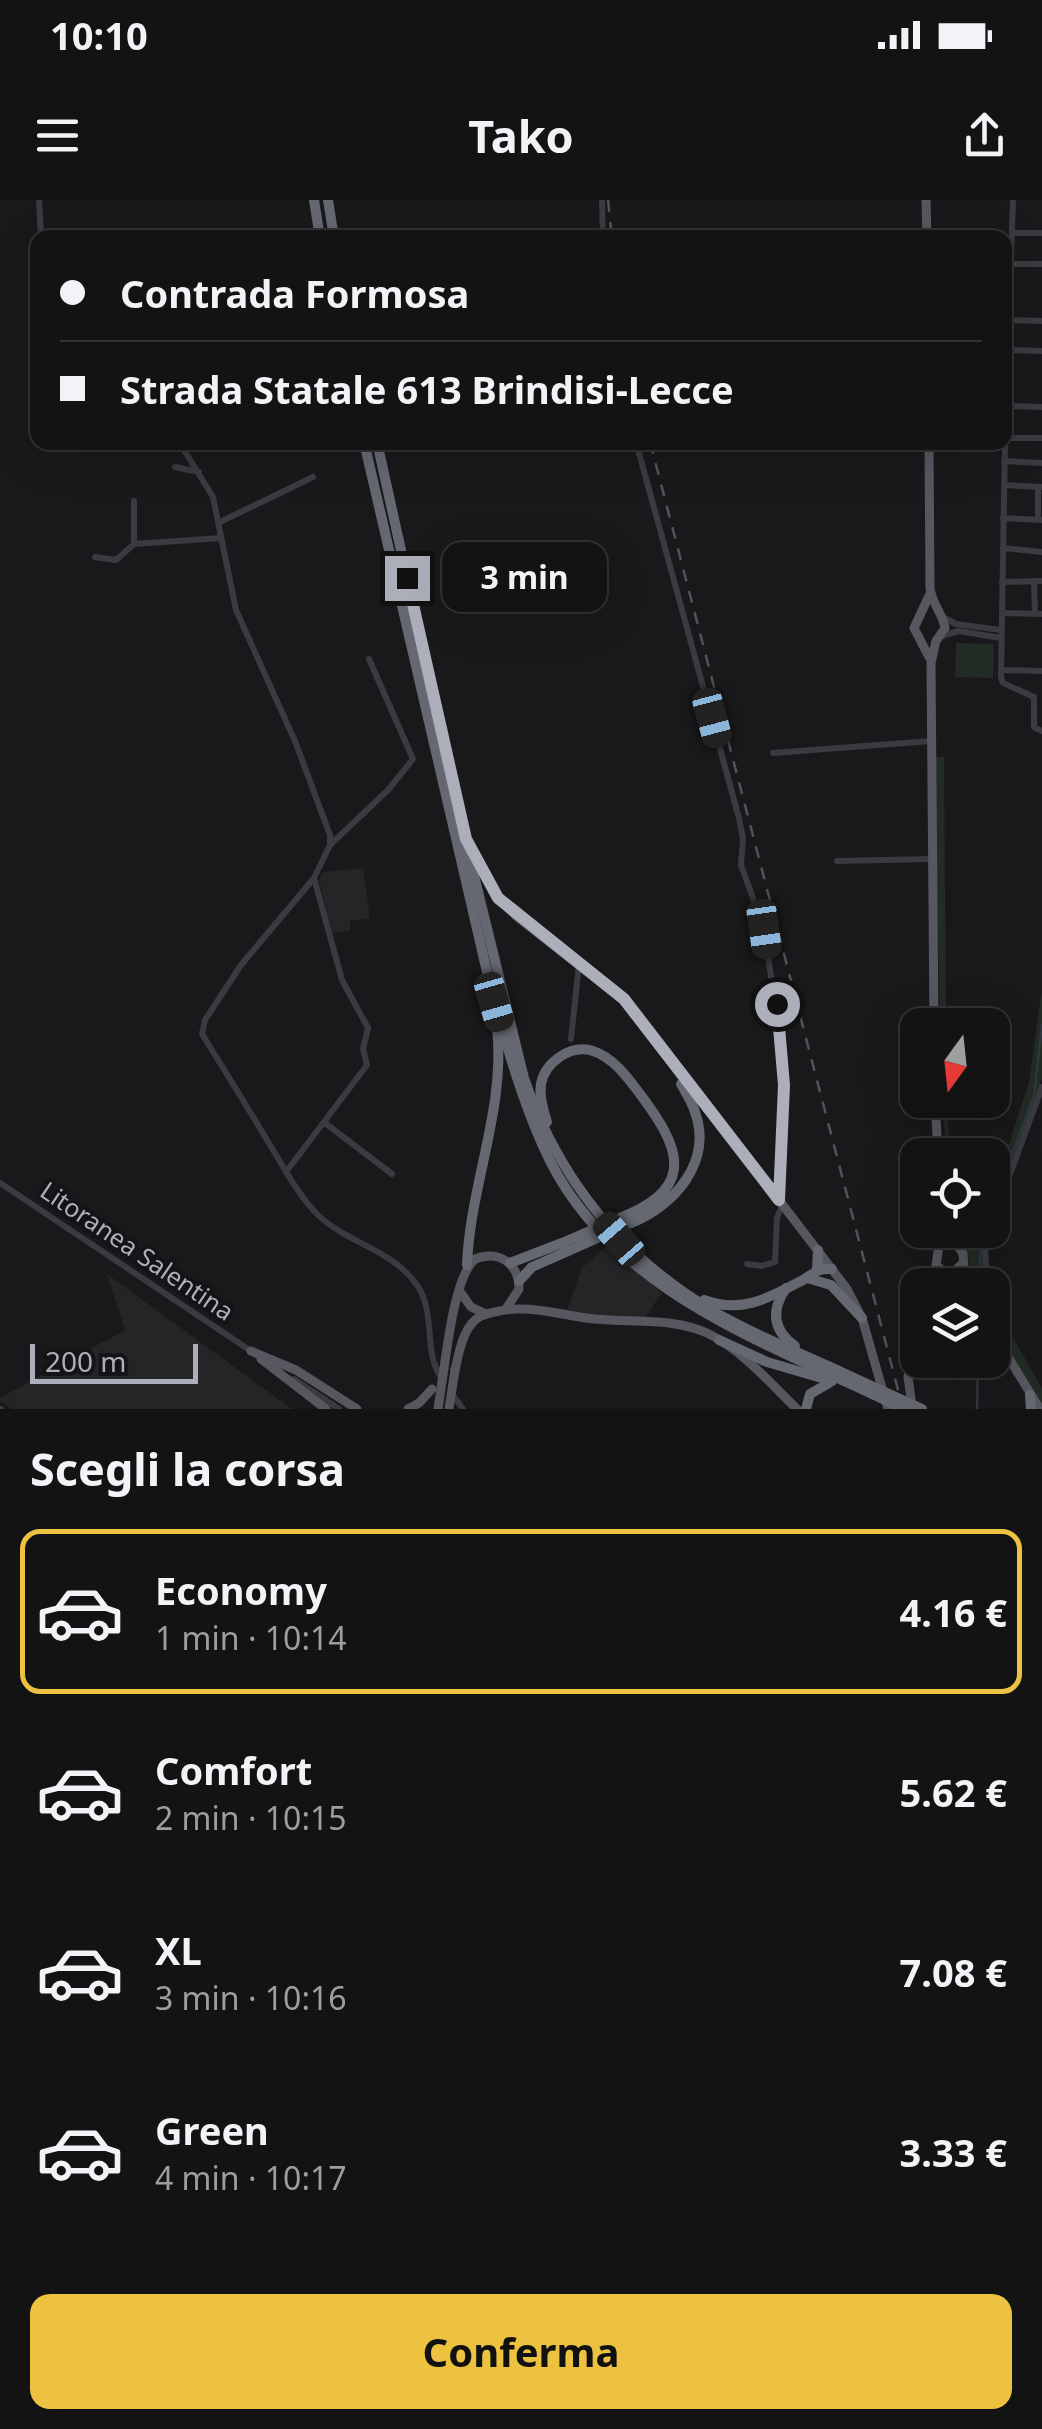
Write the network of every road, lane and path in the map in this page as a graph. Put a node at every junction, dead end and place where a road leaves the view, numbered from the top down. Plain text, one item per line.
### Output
1 (38, 200) edge
2 (314, 200) edge
3 (328, 200) edge
4 (602, 200) edge
5 (926, 200) edge
6 (1013, 200) edge
7 (40, 230) edge
8 (319, 230) edge
9 (333, 230) edge
10 (603, 230) edge
11 (927, 230) edge
12 (1042, 233) edge
13 (1012, 234) joint
14 (1012, 264) edge
15 (1042, 264) edge
16 (1012, 320) edge
17 (1042, 321) edge
18 (1012, 350) edge
19 (1042, 351) edge
20 (1012, 406) edge
21 (1042, 407) edge
22 (1012, 437) edge
23 (1042, 438) edge
24 (185, 450) edge
25 (366, 450) edge
26 (378, 450) edge
27 (638, 450) edge
28 (928, 450) edge
29 (1004, 450) edge
30 (1004, 461) junction
31 (1042, 462) edge
32 (175, 468) dead end
33 (200, 472) junction
34 (313, 477) dead end
35 (1004, 485) junction
36 (1040, 487) edge
37 (134, 501) dead end
38 (1003, 518) junction
39 (1040, 520) edge
40 (218, 523) junction
41 (221, 538) junction
42 (134, 544) junction
43 (1002, 548) junction
44 (1042, 552) edge
45 (95, 556) dead end
46 (1038, 581) edge
47 (1002, 582) junction
48 (930, 588) junction
49 (922, 612) junction
50 (1002, 613) junction
51 (1038, 614) edge
52 (940, 615) junction
53 (1001, 634) junction
54 (920, 639) junction
55 (939, 639) junction
56 (369, 659) dead end
57 (931, 663) junction
58 (1001, 670) junction
59 (1042, 671) edge
60 (1039, 730) edge
61 (932, 741) junction
62 (773, 753) dead end
63 (466, 839) junction
64 (330, 845) junction
65 (931, 858) junction
66 (838, 861) dead end
67 (314, 878) junction
68 (579, 964) junction
69 (494, 1002) junction
70 (934, 1008) edge
71 (570, 1038) dead end
72 (672, 1065) junction
73 (1042, 1087) edge
74 (325, 1122) junction
75 (557, 1151) junction
76 (286, 1172) junction
77 (392, 1174) dead end
78 (1010, 1175) edge
79 (0, 1183) edge
80 (781, 1202) junction
81 (630, 1219) junction
82 (564, 1248) junction
83 (940, 1248) edge
84 (959, 1248) edge
85 (818, 1250) junction
86 (938, 1250) joint
87 (963, 1263) junction
88 (510, 1264) junction
89 (747, 1264) dead end
90 (467, 1265) junction
91 (937, 1266) joint
92 (939, 1268) edge
93 (957, 1268) edge
94 (965, 1268) edge
95 (832, 1269) junction
96 (818, 1275) junction
97 (519, 1281) junction
98 (676, 1287) junction
99 (786, 1288) junction
100 (461, 1293) junction
101 (504, 1310) junction
102 (486, 1314) junction
103 (862, 1318) junction
104 (719, 1340) junction
105 (251, 1351) junction
106 (818, 1361) junction
107 (1010, 1362) edge
108 (444, 1368) junction
109 (908, 1378) edge
110 (852, 1381) junction
111 (834, 1382) junction
112 (1030, 1396) junction
113 (326, 1409) edge
114 (339, 1409) edge
115 (357, 1409) edge
116 (408, 1409) edge
117 (438, 1409) edge
118 (449, 1409) edge
119 (463, 1409) edge
120 (798, 1409) edge
121 (806, 1409) edge
122 (888, 1409) edge
123 (904, 1409) edge
124 (912, 1409) edge
125 (922, 1409) edge
126 (1032, 1409) edge
127 (1040, 1409) edge

1 - 7 street
2 - 8 highway
3 - 9 highway
4 - 10 street
5 - 11 main road
6 - 13 street
12 - 13 street
14 - 15 street
16 - 17 street
18 - 19 street
20 - 21 street
22 - 23 street
24 - 33 street
25 - 69 highway
26 - 63 highway
27 - 80 street
28 - 48 main road
29 - 30 street
30 - 31 street
30 - 35 street
32 - 33 street
33 - 40 street
34 - 40 street
35 - 36 street
35 - 38 street
36 - 39 street
37 - 42 street
38 - 39 street
38 - 43 street
40 - 41 street
41 - 42 street
41 - 64 street
42 - 45 street
43 - 44 street
43 - 47 street
46 - 47 street
46 - 51 street
47 - 50 street
48 - 49 main road
48 - 52 main road
49 - 52 main road
49 - 54 main road
50 - 51 street
50 - 53 street
52 - 53 street
52 - 55 main road
53 - 55 street
53 - 58 street
54 - 55 main road
54 - 57 main road
55 - 57 main road
56 - 64 street
57 - 61 main road
58 - 59 street
58 - 60 street
61 - 62 street
61 - 65 main road
63 - 68 highway
63 - 75 highway
64 - 67 street
65 - 66 street
65 - 70 main road
67 - 74 street
67 - 76 street
68 - 71 street
68 - 72 highway
69 - 90 highway
69 - 110 highway
72 - 80 highway
72 - 81 highway
73 - 78 street
74 - 76 street
74 - 77 street
75 - 81 highway
75 - 98 highway
76 - 119 street
79 - 105 street, Litoranea Salentina
80 - 85 main road
80 - 89 street
81 - 82 highway, bridge
82 - 88 highway
82 - 97 highway
83 - 86 main road
84 - 87 main road
85 - 95 main road
85 - 96 highway
86 - 91 main road
87 - 93 main road
87 - 94 main road
88 - 90 main road
88 - 97 main road
90 - 100 main road
91 - 92 main road
95 - 96 highway
95 - 103 main road
96 - 99 highway
96 - 103 highway
97 - 101 main road
98 - 99 highway
98 - 106 highway
99 - 106 highway
100 - 102 main road
100 - 108 main road
101 - 102 main road
101 - 104 main road
102 - 118 main road, bridge
103 - 122 main road
104 - 111 highway
104 - 120 main road
105 - 113 main road
105 - 114 street, Litoranea Salentina
105 - 115 main road
106 - 110 highway
107 - 112 main road
108 - 116 main road, bridge
108 - 117 main road, bridge
109 - 124 main road
110 - 111 highway
110 - 123 highway, bridge
110 - 125 highway, bridge
111 - 121 highway
112 - 126 highway
112 - 127 main road

